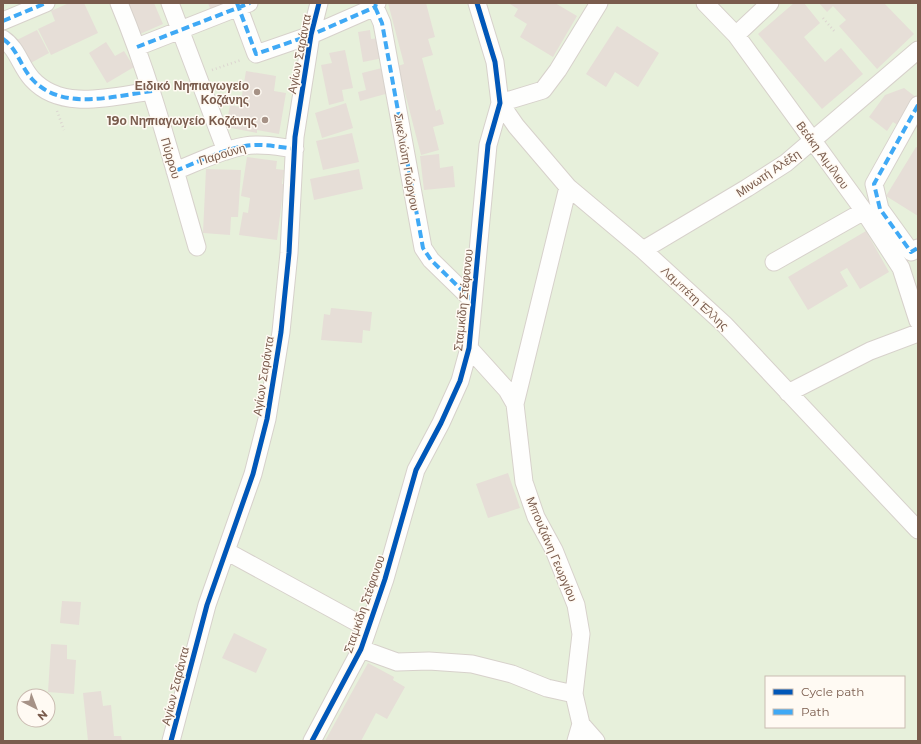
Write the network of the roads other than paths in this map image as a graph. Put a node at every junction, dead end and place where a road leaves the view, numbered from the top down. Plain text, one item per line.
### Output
1 (46, 3) edge
2 (119, 3) edge
3 (170, 3) edge
4 (319, 3) edge
5 (477, 3) edge
6 (599, 3) edge
7 (705, 3) edge
8 (770, 3) edge
9 (242, 4) edge
10 (376, 5) edge
11 (3, 21) edge
12 (180, 30) junction
13 (311, 35) junction
14 (736, 35) junction
15 (3, 40) edge
16 (137, 47) junction
17 (918, 50) edge
18 (152, 91) junction
19 (500, 103) junction
20 (918, 105) edge
21 (813, 140) junction
22 (295, 148) junction
23 (226, 151) junction
24 (175, 171) junction
25 (568, 187) junction
26 (864, 211) junction
27 (197, 247) dead end
28 (918, 248) edge
29 (643, 250) junction
30 (774, 262) dead end
31 (472, 300) junction
32 (918, 321) edge
33 (918, 333) edge
34 (469, 348) junction
35 (788, 393) junction
36 (515, 404) junction
37 (918, 530) edge
38 (226, 551) junction
39 (367, 628) junction
40 (361, 649) junction
41 (574, 694) junction
42 (581, 724) junction
43 (171, 741) edge
44 (312, 741) edge
45 (576, 741) edge
46 (596, 741) edge

1 - 11 street
2 - 16 street, Πύρρου
3 - 12 street
4 - 13 street, Αγίων Σαράντα
5 - 19 street, Σταμκίδη Στέφανου
6 - 19 street
7 - 14 street, Βεάκη Αιμίλιου
8 - 14 street
9 - 12 street
9 - 13 street
10 - 13 street
10 - 31 street, Σικελιώτη Γιώργου
12 - 16 street
12 - 23 street
13 - 22 street, Αγίων Σαράντα
14 - 21 street, Βεάκη Αιμίλιου
15 - 18 street
16 - 18 street, Πύρρου
17 - 21 street, Μινωτή Αλέξη
18 - 24 street, Πύρρου
19 - 25 street, Λαμπέτη Έλλης
19 - 31 street, Σταμκίδη Στέφανου
20 - 28 street
21 - 26 street, Βεάκη Αιμίλιου
21 - 29 street, Μινωτή Αλέξη
22 - 23 street, Παρούνη
22 - 38 street, Αγίων Σαράντα
23 - 24 street, Παρούνη
24 - 27 street, Πύρρου
25 - 29 street, Λαμπέτη Έλλης
25 - 36 street, Μπουζιάνη Γεωργίου
26 - 30 street
26 - 32 street, Βεάκη Αιμίλιου
29 - 35 street, Λαμπέτη Έλλης
31 - 34 street, Σταμκίδη Στέφανου
33 - 35 street
34 - 36 street
34 - 39 street, Σταμκίδη Στέφανου
35 - 37 street, Λαμπέτη Έλλης
36 - 41 street, Μπουζιάνη Γεωργίου
38 - 39 street
38 - 43 street, Αγίων Σαράντα
39 - 40 street, Σταμκίδη Στέφανου
40 - 41 street
40 - 44 street, Σταμκίδη Στέφανου
41 - 42 street, Μπουζιάνη Γεωργίου
42 - 45 street
42 - 46 street

